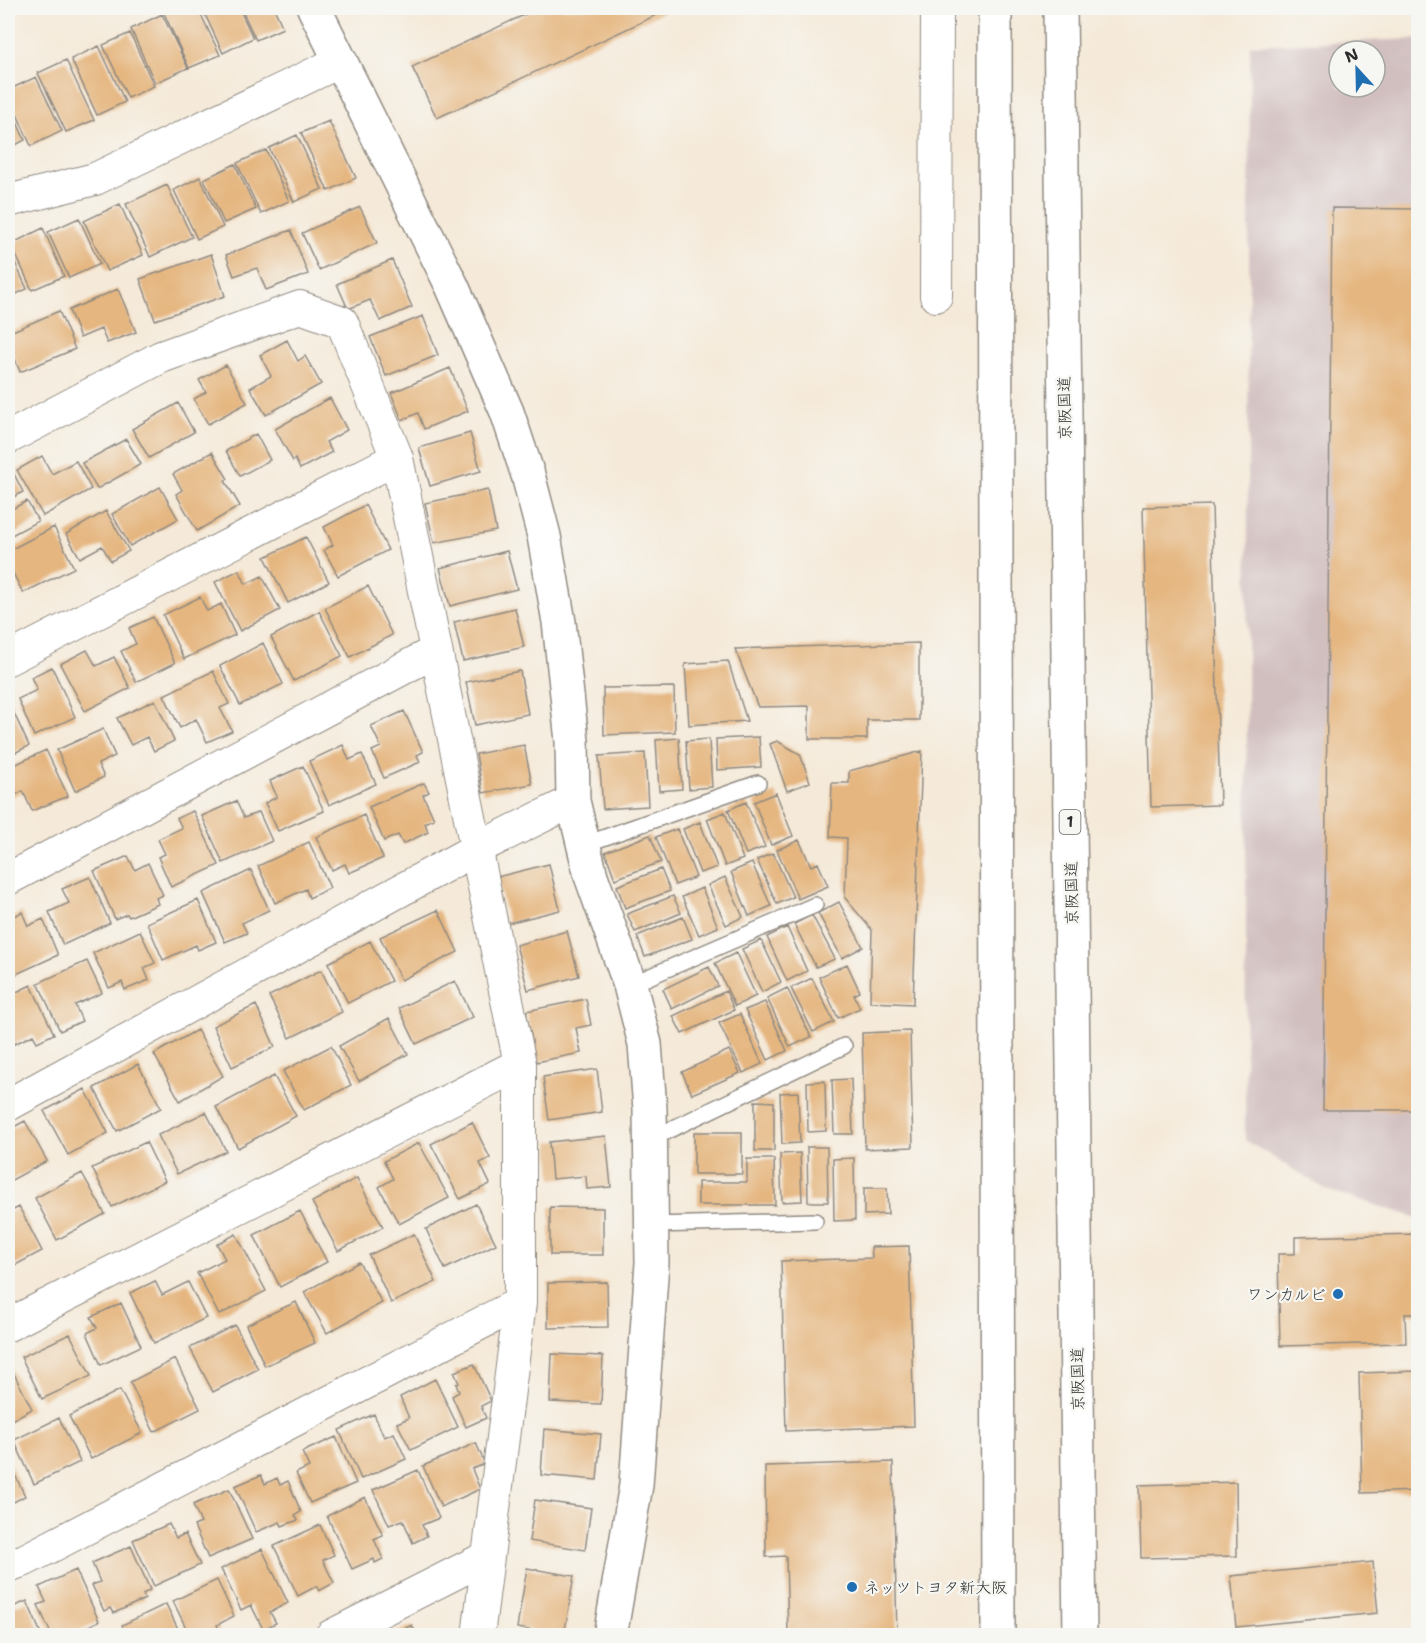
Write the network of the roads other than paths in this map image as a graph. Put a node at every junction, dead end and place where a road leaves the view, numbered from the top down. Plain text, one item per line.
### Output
1 (314, 8) edge
2 (937, 8) edge
3 (995, 8) edge
4 (1060, 8) edge
5 (341, 61) junction
6 (8, 201) edge
7 (936, 296) dead end
8 (8, 438) edge
9 (397, 458) junction
10 (436, 651) junction
11 (8, 659) edge
12 (758, 783) dead end
13 (573, 801) junction
14 (583, 845) junction
15 (476, 849) junction
16 (8, 879) edge
17 (815, 905) dead end
18 (630, 985) junction
19 (844, 1046) dead end
20 (520, 1064) junction
21 (8, 1105) edge
22 (651, 1139) junction
23 (815, 1221) dead end
24 (652, 1225) junction
25 (520, 1303) junction
26 (8, 1324) edge
27 (487, 1557) junction
28 (8, 1566) edge
29 (331, 1635) edge
30 (478, 1635) edge
31 (610, 1635) edge
32 (998, 1635) edge
33 (1080, 1635) edge

1 - 5 main road
2 - 7 street
3 - 32 main road
4 - 33 main road, 京阪国道 / 1
5 - 6 street
5 - 13 main road
8 - 9 street
9 - 10 street
9 - 11 street
10 - 15 street
10 - 16 street
12 - 14 lane
13 - 14 main road
13 - 15 street
14 - 18 main road
15 - 20 street
15 - 21 street
17 - 18 lane
18 - 22 main road
19 - 22 lane
20 - 25 street
20 - 26 street
22 - 24 main road
23 - 24 lane
24 - 31 main road
25 - 27 street
25 - 28 street
27 - 29 street
27 - 30 street

